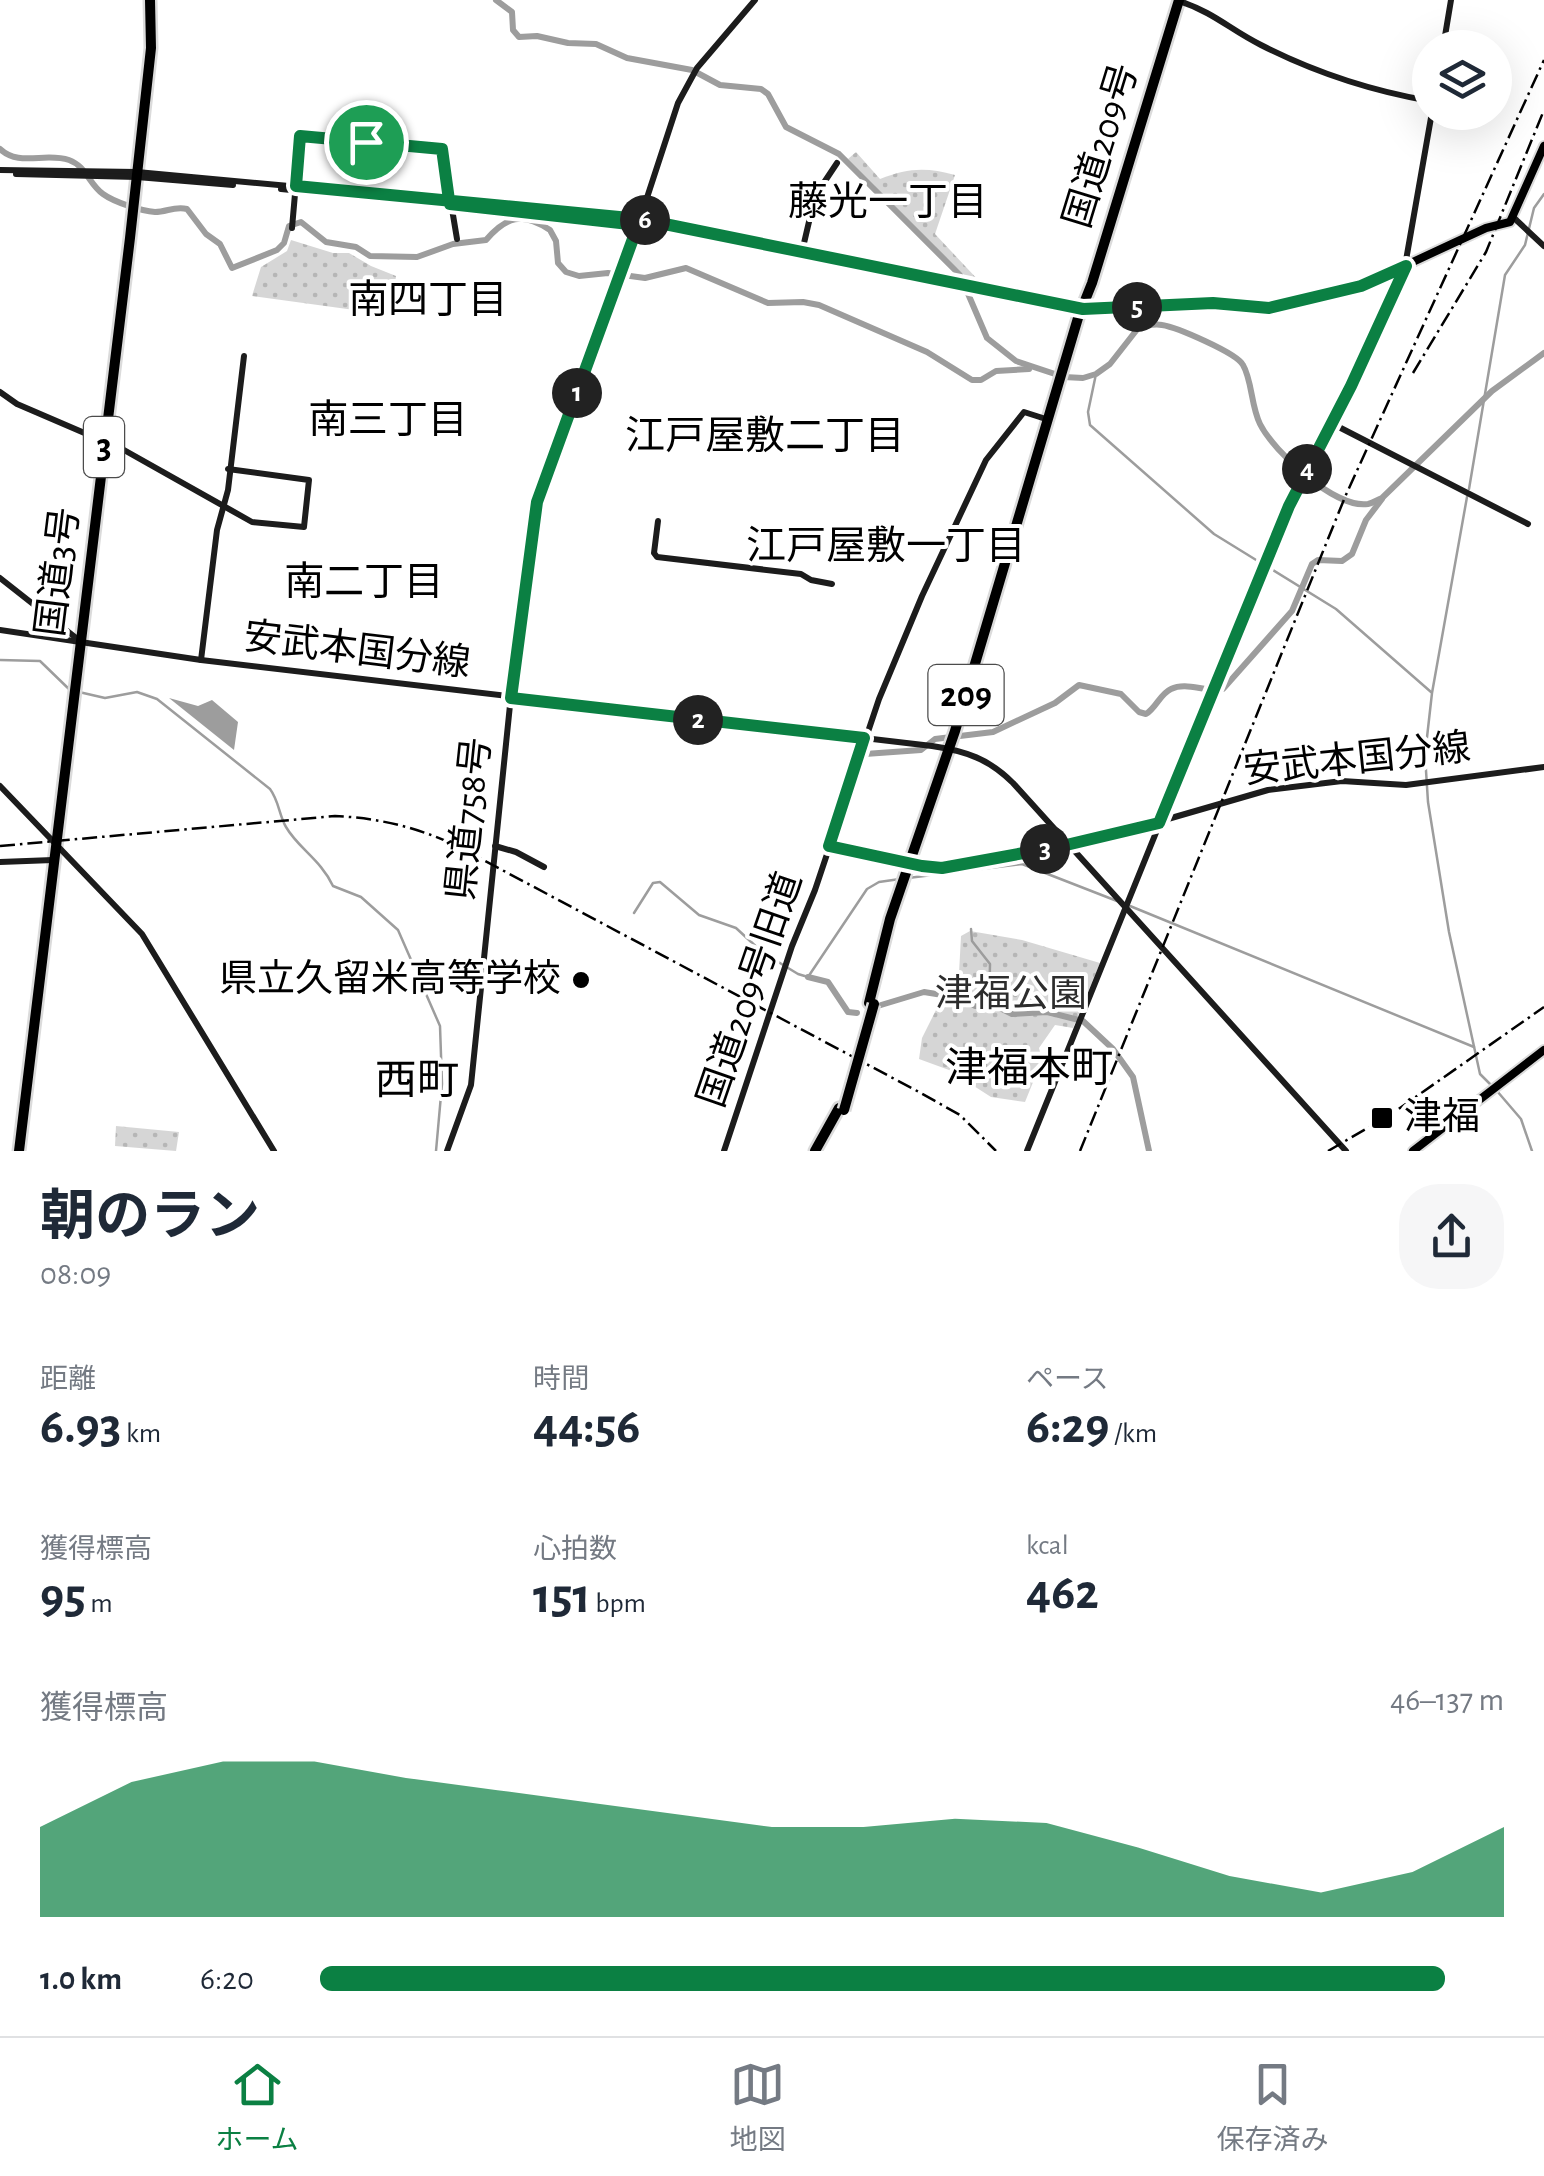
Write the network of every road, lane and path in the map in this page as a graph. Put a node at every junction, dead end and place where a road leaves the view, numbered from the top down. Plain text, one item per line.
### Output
1 (150, 0) edge
2 (755, 0) edge
3 (1179, 0) edge
4 (1452, 0) edge
5 (1446, 30) edge
6 (1412, 98) edge
7 (1429, 130) edge
8 (1544, 146) edge
9 (837, 162) dead end
10 (0, 172) edge
11 (137, 175) junction
12 (296, 188) junction
13 (450, 202) junction
14 (1513, 217) junction
15 (639, 222) junction
16 (292, 228) dead end
17 (457, 239) dead end
18 (1544, 246) edge
19 (801, 255) junction
20 (1406, 266) junction
21 (1083, 309) junction
22 (244, 356) dead end
23 (1061, 388) junction
24 (0, 392) edge
25 (1050, 420) junction
26 (1331, 423) junction
27 (105, 442) junction
28 (228, 469) junction
29 (224, 508) junction
30 (658, 521) dead end
31 (1528, 524) dead end
32 (0, 578) edge
33 (832, 584) dead end
34 (0, 630) edge
35 (65, 630) junction
36 (64, 640) junction
37 (80, 642) junction
38 (201, 660) junction
39 (511, 698) junction
40 (864, 738) junction
41 (953, 749) junction
42 (1544, 766) edge
43 (0, 786) edge
44 (1159, 823) junction
45 (56, 844) junction
46 (1070, 844) junction
47 (496, 846) junction
48 (829, 846) junction
49 (54, 860) junction
50 (0, 862) edge
51 (911, 864) junction
52 (544, 867) dead end
53 (1126, 906) junction
54 (1544, 1050) edge
55 (19, 1151) edge
56 (274, 1151) edge
57 (448, 1151) edge
58 (724, 1151) edge
59 (818, 1151) edge
60 (1028, 1151) edge
61 (1346, 1151) edge
62 (1412, 1151) edge

1 - 11 highway, 国道3号 / 3
2 - 15 street, 県道758号
3 - 6 street
3 - 21 highway, 国道209号 / 209
4 - 5 street
7 - 20 street
8 - 14 main road
9 - 19 street
10 - 11 street
11 - 12 street
11 - 27 highway, 国道3号 / 3
12 - 13 street
12 - 13 street
12 - 16 street
13 - 15 street
13 - 17 street
14 - 18 street
14 - 20 main road
15 - 19 street
15 - 39 street, 県道758号
19 - 21 street
20 - 21 main road
20 - 26 street
21 - 23 highway, 209
22 - 28 street
23 - 25 highway, 209
23 - 41 highway, 209
24 - 27 street
25 - 40 street, 209
25 - 41 highway, 209
26 - 31 street
26 - 44 street
27 - 29 street
27 - 37 highway, 国道3号 / 3
28 - 29 street
28 - 29 street
29 - 38 street
30 - 33 street
32 - 35 street
34 - 36 street, 安武本国分線
35 - 36 street
35 - 37 street
36 - 37 street, 安武本国分線
37 - 38 street, 安武本国分線
37 - 45 highway, 国道3号 / 3
38 - 39 street, 安武本国分線
39 - 40 street, 安武本国分線
39 - 47 street, 県道758号
40 - 41 street, 安武本国分線
40 - 48 street
41 - 46 street, 安武本国分線
41 - 51 highway, 209
42 - 44 street, 安武本国分線
43 - 45 street
44 - 46 street, 安武本国分線
44 - 53 street
45 - 49 highway, 国道3号 / 3
45 - 56 street
46 - 51 street, 安武本国分線
46 - 53 street, 安武本国分線
47 - 52 street
47 - 57 street, 県道758号
48 - 51 street, 安武本国分線
48 - 58 street, 国道209号旧道
49 - 50 street
49 - 55 highway, 国道3号 / 3
51 - 59 highway, 209, bridge
53 - 60 street
53 - 61 street, 安武本国分線
54 - 62 main road

